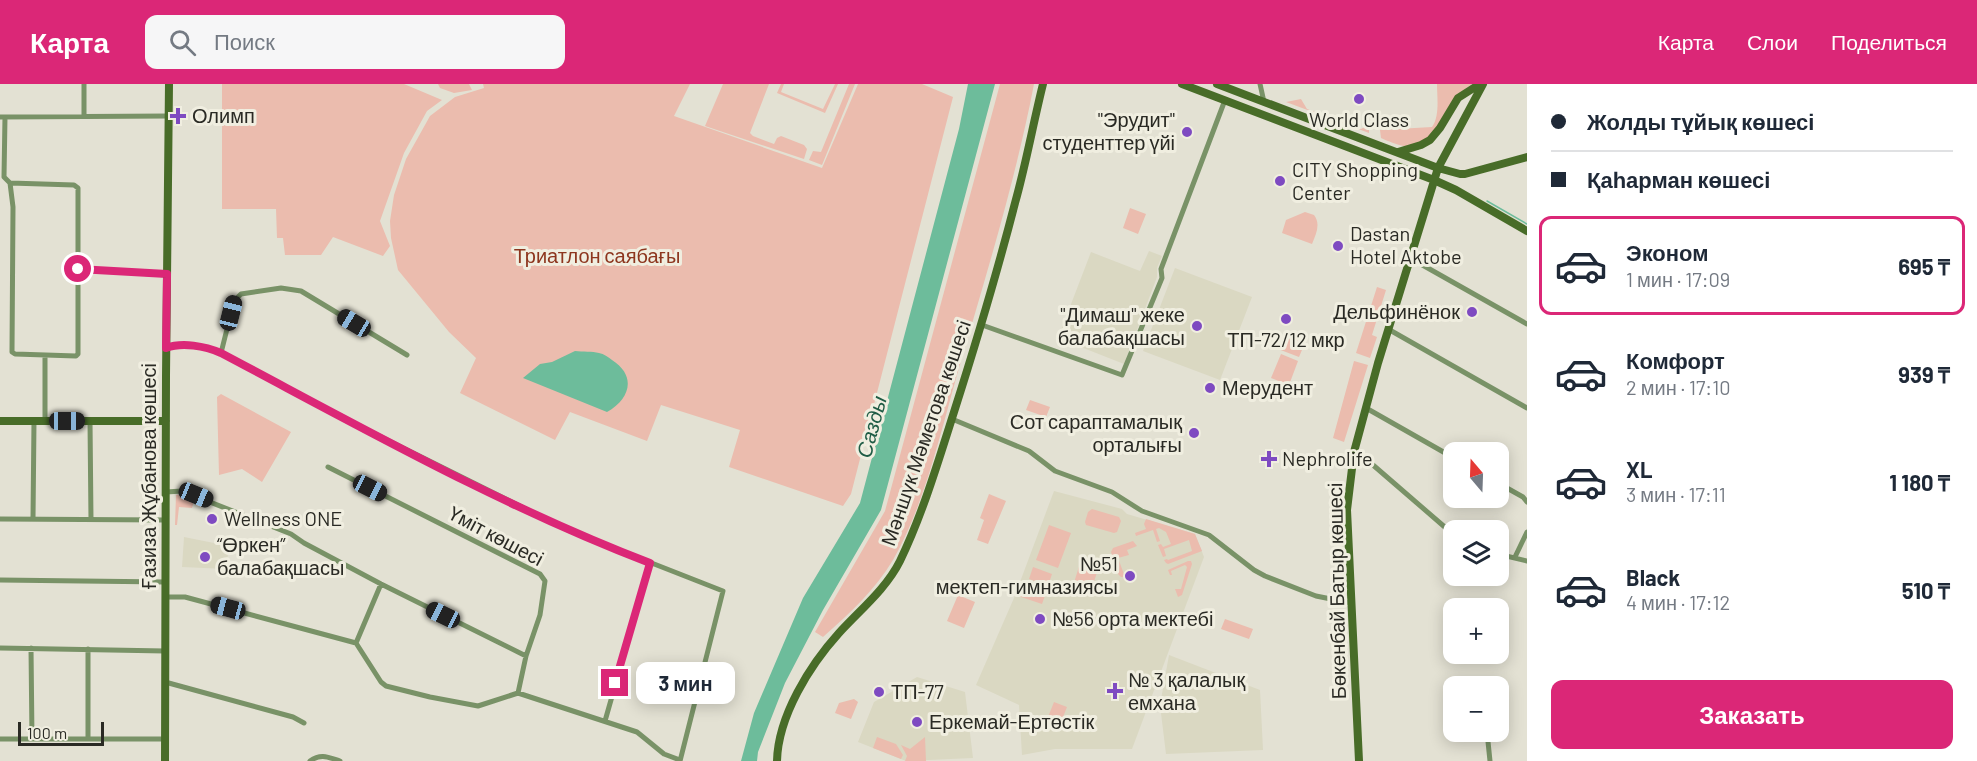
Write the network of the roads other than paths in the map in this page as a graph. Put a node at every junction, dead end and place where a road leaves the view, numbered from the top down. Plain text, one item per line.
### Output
1 (84, 84) edge
2 (169, 84) edge
3 (1043, 84) edge
4 (1182, 84) edge
5 (1217, 84) edge
6 (1260, 84) edge
7 (1481, 84) edge
8 (1225, 100) junction
9 (1264, 102) junction
10 (84, 116) junction
11 (169, 116) junction
12 (2, 117) edge
13 (1369, 141) junction
14 (1398, 152) junction
15 (1364, 153) junction
16 (1527, 157) edge
17 (1438, 168) junction
18 (1434, 180) junction
19 (10, 183) junction
20 (1527, 231) edge
21 (1410, 258) junction
22 (78, 269) junction
23 (167, 274) junction
24 (1527, 324) edge
25 (982, 325) junction
26 (1388, 329) junction
27 (166, 348) junction
28 (221, 353) junction
29 (45, 355) junction
30 (407, 356) dead end
31 (1366, 408) junction
32 (1527, 408) edge
33 (952, 419) junction
34 (0, 421) edge
35 (34, 421) junction
36 (45, 421) junction
37 (90, 421) junction
38 (166, 421) junction
39 (1354, 452) junction
40 (1443, 452) edge
41 (328, 467) dead end
42 (1509, 489) edge
43 (166, 492) junction
44 (1527, 502) edge
45 (0, 519) edge
46 (33, 519) junction
47 (91, 520) junction
48 (166, 520) junction
49 (1443, 525) edge
50 (1527, 532) edge
51 (1509, 556) edge
52 (1515, 557) junction
53 (1527, 561) edge
54 (650, 563) junction
55 (0, 580) edge
56 (165, 582) junction
57 (381, 584) junction
58 (165, 597) junction
59 (1351, 603) junction
60 (356, 643) junction
61 (0, 648) edge
62 (31, 648) junction
63 (87, 649) junction
64 (165, 651) junction
65 (526, 656) junction
66 (165, 682) junction
67 (518, 693) junction
68 (605, 721) junction
69 (304, 723) dead end
70 (0, 739) edge
71 (32, 739) junction
72 (88, 739) junction
73 (165, 739) junction
74 (1488, 742) edge
75 (165, 761) edge
76 (310, 761) edge
77 (340, 761) edge
78 (680, 761) edge
79 (777, 761) edge
80 (1359, 761) edge
81 (1490, 761) edge

1 - 10 street
2 - 11 street, Ғазиза Жұбанова көшесі
3 - 25 street, Мәншүк Мәметова көшесі
4 - 8 street
5 - 9 street
6 - 9 street
7 - 14 street
7 - 17 street, Бөкенбай Батыр көшесі
8 - 15 street
8 - 25 street
9 - 13 street
10 - 11 street
10 - 12 street
11 - 23 street, Ғазиза Жұбанова көшесі
12 - 19 street
13 - 14 street
13 - 15 street
14 - 17 street
15 - 18 street
16 - 17 street
17 - 18 street, Бөкенбай Батыр көшесі
18 - 20 street
18 - 21 street, Бөкенбай Батыр көшесі
19 - 22 street
19 - 29 street
21 - 24 street
21 - 26 street, Бөкенбай Батыр көшесі
22 - 23 street
22 - 29 street
23 - 27 street, Ғазиза Жұбанова көшесі
25 - 33 street, Мәншүк Мәметова көшесі
26 - 31 street, Бөкенбай Батыр көшесі
26 - 32 street
27 - 28 street
27 - 38 street, Ғазиза Жұбанова көшесі
28 - 30 street
28 - 54 street
29 - 36 street
31 - 39 street, Бөкенбай Батыр көшесі
31 - 40 street
33 - 59 street
33 - 79 street, Мәншүк Мәметова көшесі
34 - 35 street
35 - 36 street
35 - 46 street
36 - 37 street
37 - 38 street
37 - 47 street
38 - 43 street, Ғазиза Жұбанова көшесі
39 - 49 street
39 - 59 street, Бөкенбай Батыр көшесі
41 - 65 street, Үміт көшесі
42 - 44 street
43 - 48 street, Ғазиза Жұбанова көшесі
43 - 57 street
45 - 46 street
46 - 47 street
47 - 48 street
48 - 56 street, Ғазиза Жұбанова көшесі
50 - 52 street
51 - 52 street
52 - 53 street
54 - 68 street
54 - 78 street
55 - 56 street
56 - 58 street, Ғазиза Жұбанова көшесі
57 - 60 street
57 - 65 street
58 - 60 street
58 - 64 street, Ғазиза Жұбанова көшесі
59 - 80 street, Бөкенбай Батыр көшесі
60 - 67 street
61 - 62 street
62 - 63 street
62 - 71 street
63 - 64 street
63 - 72 street
64 - 66 street, Ғазиза Жұбанова көшесі
65 - 67 street, Үміт көшесі
66 - 69 street
66 - 73 street, Ғазиза Жұбанова көшесі
67 - 68 street
68 - 78 street
70 - 71 street
71 - 72 street
72 - 73 street
73 - 75 street, Ғазиза Жұбанова көшесі
74 - 81 street
76 - 77 street

